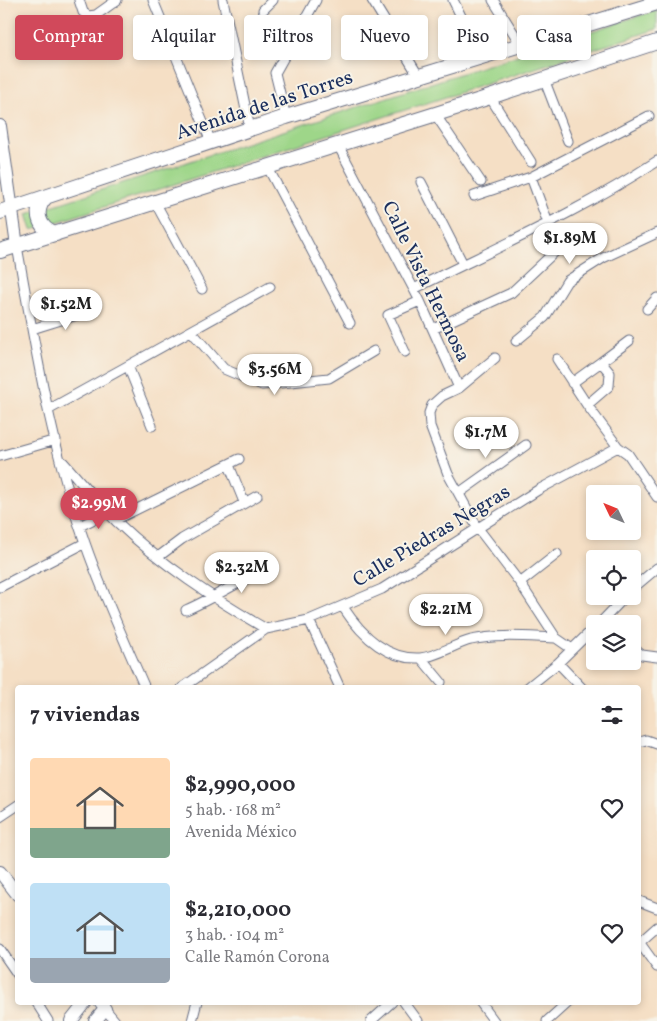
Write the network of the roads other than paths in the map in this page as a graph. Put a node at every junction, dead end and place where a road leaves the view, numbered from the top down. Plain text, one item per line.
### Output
1 (79, 0) edge
2 (117, 0) edge
3 (153, 0) edge
4 (223, 0) edge
5 (273, 0) edge
6 (316, 0) edge
7 (372, 0) edge
8 (453, 0) edge
9 (493, 0) edge
10 (657, 3) edge
11 (263, 10) dead end
12 (460, 15) edge
13 (591, 23) edge
14 (517, 38) edge
15 (657, 42) edge
16 (470, 60) edge
17 (418, 75) junction
18 (544, 80) junction
19 (490, 97) junction
20 (435, 114) junction
21 (649, 116) dead end
22 (286, 117) junction
23 (0, 126) edge
24 (250, 129) junction
25 (568, 141) dead end
26 (210, 142) junction
27 (338, 144) junction
28 (657, 161) edge
29 (531, 162) dead end
30 (267, 166) junction
31 (531, 177) junction
32 (421, 182) dead end
33 (481, 182) dead end
34 (474, 196) dead end
35 (46, 197) junction
36 (155, 202) junction
37 (6, 211) edge
38 (548, 223) junction
39 (56, 234) junction
40 (657, 234) edge
41 (17, 246) junction
42 (0, 251) edge
43 (463, 264) junction
44 (270, 287) dead end
45 (202, 288) dead end
46 (414, 289) junction
47 (657, 298) edge
48 (420, 301) junction
49 (647, 309) dead end
50 (93, 310) dead end
51 (350, 323) dead end
52 (32, 329) junction
53 (433, 329) junction
54 (191, 331) junction
55 (516, 341) dead end
56 (629, 341) dead end
57 (374, 351) dead end
58 (406, 352) dead end
59 (495, 358) dead end
60 (557, 359) dead end
61 (601, 362) junction
62 (128, 366) junction
63 (572, 383) junction
64 (459, 388) junction
65 (587, 405) junction
66 (48, 410) junction
67 (152, 426) dead end
68 (56, 440) junction
69 (526, 445) dead end
70 (618, 448) junction
71 (0, 456) edge
72 (61, 459) junction
73 (239, 459) dead end
74 (229, 465) junction
75 (459, 493) junction
76 (257, 496) dead end
77 (657, 498) edge
78 (244, 502) junction
79 (108, 512) junction
80 (115, 520) junction
81 (80, 526) junction
82 (477, 527) junction
83 (85, 543) junction
84 (557, 554) dead end
85 (158, 557) junction
86 (657, 568) edge
87 (253, 575) dead end
88 (641, 581) edge
89 (520, 582) junction
90 (0, 587) edge
91 (214, 598) junction
92 (619, 605) edge
93 (343, 607) junction
94 (186, 610) dead end
95 (611, 615) edge
96 (309, 620) junction
97 (266, 629) junction
98 (586, 636) edge
99 (556, 638) junction
100 (572, 649) junction
101 (641, 654) edge
102 (657, 657) edge
103 (421, 658) junction
104 (558, 663) junction
105 (441, 682) dead end
106 (144, 685) edge
107 (186, 685) edge
108 (339, 685) edge
109 (531, 685) edge
110 (579, 685) edge
111 (641, 741) edge
112 (657, 743) edge
113 (15, 807) edge
114 (0, 817) edge
115 (0, 872) edge
116 (15, 891) edge
117 (641, 902) edge
118 (657, 908) edge
119 (657, 927) edge
120 (641, 941) edge
121 (641, 946) edge
122 (0, 949) edge
123 (657, 967) edge
124 (15, 971) edge
125 (38, 1005) edge
126 (84, 1005) edge
127 (196, 1005) edge
128 (389, 1005) edge
129 (406, 1005) edge
130 (482, 1005) edge
131 (565, 1005) edge
132 (102, 1006) edge
133 (46, 1020) edge
134 (71, 1021) edge
135 (95, 1021) edge
136 (115, 1021) edge
137 (192, 1021) edge
138 (371, 1021) edge
139 (418, 1021) edge
140 (494, 1021) edge
141 (547, 1021) edge

1 - 2 street
3 - 26 street
4 - 24 street
5 - 11 street
6 - 22 street
7 - 17 street
8 - 12 street
9 - 14 street
10 - 13 main road, Avenida de las Torres
15 - 18 main road
16 - 17 main road, Avenida de las Torres
17 - 22 main road, Avenida de las Torres
18 - 19 main road
18 - 25 street
19 - 20 main road
19 - 29 street
20 - 27 main road
20 - 33 street
21 - 31 street
22 - 24 main road, Avenida de las Torres
23 - 37 street
24 - 26 main road, Avenida de las Torres
26 - 35 main road, Avenida de las Torres
27 - 30 main road
27 - 46 street, Calle Vista Hermosa
28 - 38 street
30 - 36 main road
30 - 51 street
31 - 34 street
31 - 38 street
32 - 43 street
35 - 37 main road, Avenida de las Torres
35 - 39 main road
36 - 39 main road
36 - 45 street
37 - 41 street
38 - 43 street
38 - 53 street
39 - 41 main road
40 - 55 street
41 - 42 main road
41 - 52 street
43 - 46 street
44 - 54 street
46 - 48 street, Calle Vista Hermosa
47 - 49 street
48 - 53 street, Calle Vista Hermosa
48 - 58 street
50 - 52 street
52 - 66 street
53 - 64 street, Calle Vista Hermosa
54 - 57 street
54 - 62 street
56 - 61 street
59 - 64 street
60 - 63 street
61 - 63 street
61 - 65 street
62 - 66 street
62 - 67 street
63 - 65 street
64 - 75 street, Calle Vista Hermosa
65 - 70 street
66 - 68 street
68 - 71 street
68 - 72 street
69 - 75 street
70 - 77 street
70 - 82 street, Calle Piedras Negras
72 - 79 street
72 - 81 street
73 - 74 street
74 - 78 street
74 - 80 street
75 - 82 street, Calle Vista Hermosa
76 - 78 street
78 - 85 street
79 - 80 street
79 - 81 street
80 - 85 street
81 - 83 street
82 - 89 street, Calle Vista Hermosa
82 - 93 street, Calle Piedras Negras
83 - 90 street
83 - 106 street
84 - 89 street
85 - 91 street
86 - 88 street
87 - 91 street
89 - 99 street, Calle Vista Hermosa
91 - 94 street
91 - 97 street
92 - 95 street
93 - 96 street, Calle Piedras Negras
93 - 103 street
96 - 97 street, Calle Piedras Negras
96 - 108 street
97 - 107 street, Calle Piedras Negras
98 - 100 street
99 - 100 street, Calle Vista Hermosa
99 - 103 street
100 - 104 street
101 - 102 street
103 - 105 street
104 - 109 street
104 - 110 street
111 - 112 street
113 - 114 street
115 - 116 street
117 - 118 street
119 - 120 street
121 - 123 street
122 - 124 street
125 - 133 street
126 - 134 street
127 - 137 street
128 - 138 street
129 - 139 street
130 - 140 street
131 - 141 street
132 - 135 street
132 - 136 street

